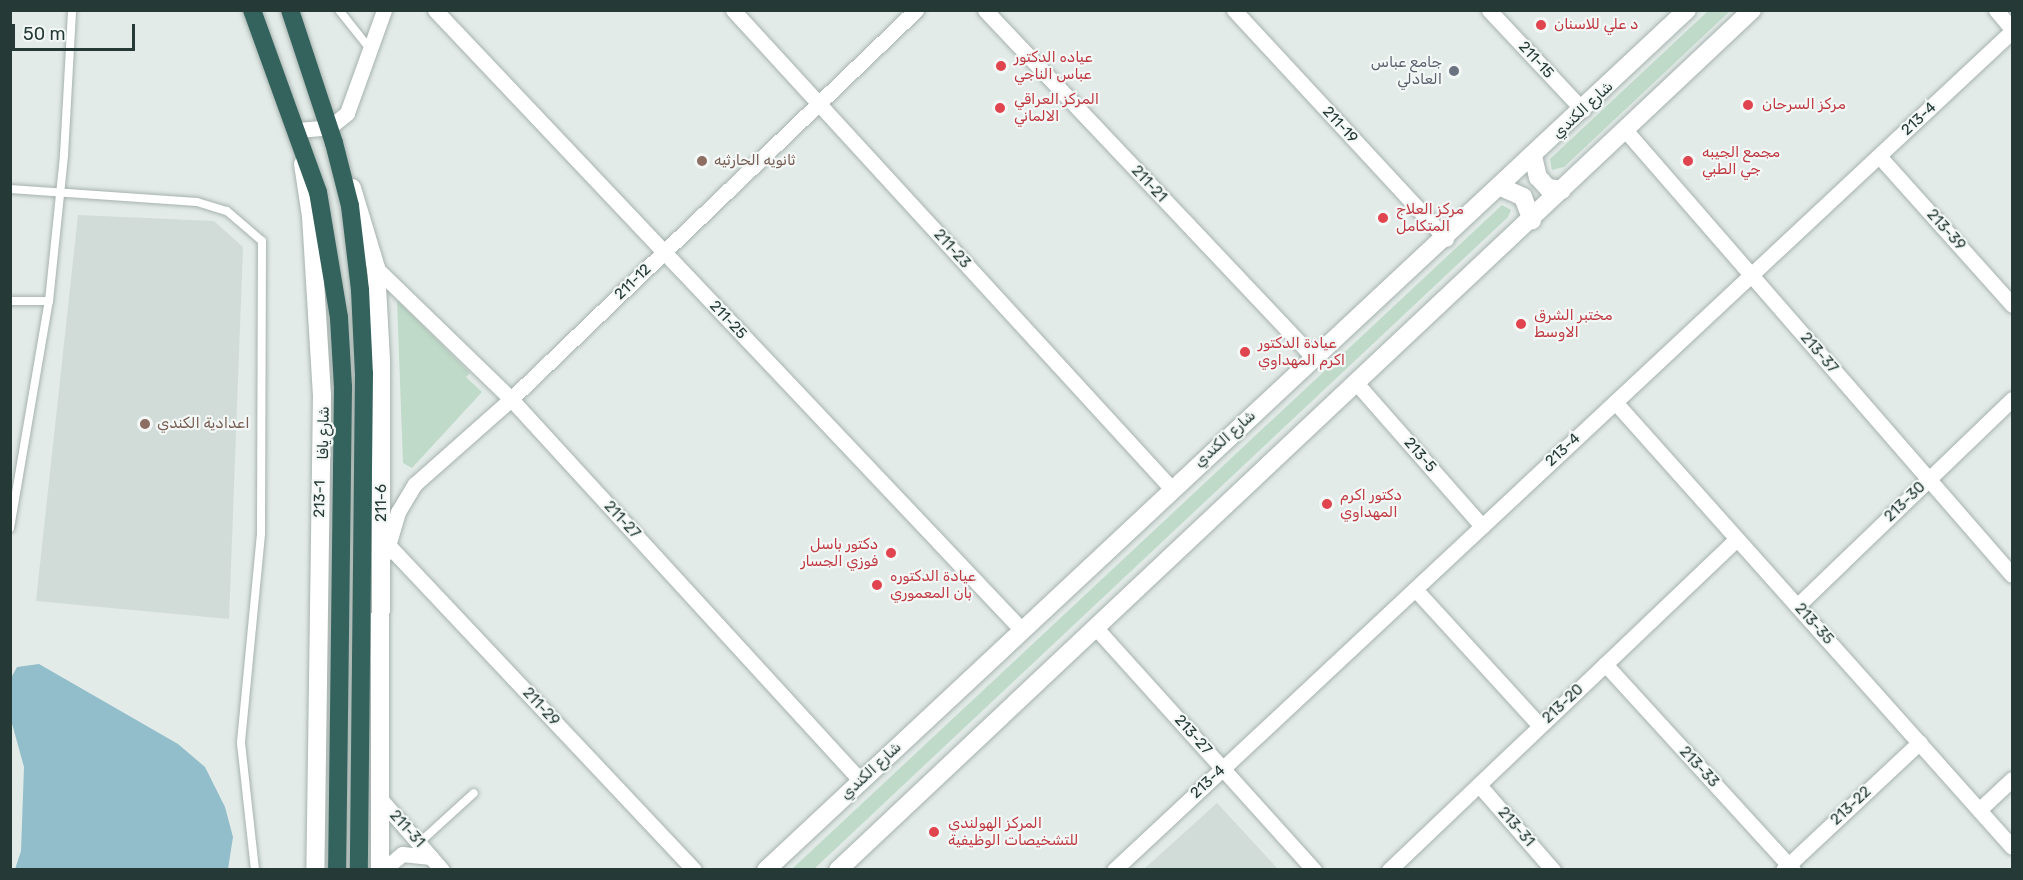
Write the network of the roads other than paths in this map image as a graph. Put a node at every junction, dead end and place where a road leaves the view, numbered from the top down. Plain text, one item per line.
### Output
1 (72, 10) edge
2 (252, 10) edge
3 (290, 10) edge
4 (339, 10) edge
5 (384, 10) edge
6 (435, 10) edge
7 (733, 10) edge
8 (916, 10) edge
9 (985, 10) edge
10 (1234, 10) edge
11 (1489, 10) edge
12 (1687, 10) edge
13 (1752, 10) edge
14 (1996, 10) edge
15 (2013, 30) edge
16 (371, 50) junction
17 (819, 104) junction
18 (1583, 110) junction
19 (298, 130) junction
20 (1626, 131) junction
21 (332, 135) junction
22 (1533, 156) junction
23 (1879, 156) junction
24 (1501, 187) junction
25 (10, 189) edge
26 (1562, 190) junction
27 (57, 195) junction
28 (1532, 220) junction
29 (1446, 239) junction
30 (664, 252) junction
31 (376, 268) junction
32 (1751, 275) junction
33 (10, 301) edge
34 (50, 302) junction
35 (2013, 305) edge
36 (1314, 358) junction
37 (1358, 385) junction
38 (510, 399) junction
39 (2013, 399) edge
40 (1615, 402) junction
41 (1929, 479) junction
42 (1171, 488) junction
43 (1482, 526) junction
44 (10, 528) edge
45 (1737, 539) junction
46 (388, 545) junction
47 (382, 572) junction
48 (2013, 575) edge
49 (1414, 589) junction
50 (1797, 606) junction
51 (1096, 627) junction
52 (1021, 629) junction
53 (1605, 664) junction
54 (1540, 726) junction
55 (1920, 742) junction
56 (1223, 768) junction
57 (2013, 779) edge
58 (861, 780) junction
59 (1479, 785) junction
60 (474, 793) dead end
61 (382, 801) junction
62 (1979, 810) junction
63 (419, 843) junction
64 (2013, 847) edge
65 (432, 857) junction
66 (1789, 868) edge
67 (255, 870) edge
68 (315, 870) edge
69 (337, 870) edge
70 (359, 870) edge
71 (382, 870) edge
72 (442, 870) edge
73 (694, 870) edge
74 (766, 870) edge
75 (838, 870) edge
76 (1114, 870) edge
77 (1314, 870) edge
78 (1389, 870) edge
79 (1553, 870) edge

1 - 27 lane
2 - 19 highway, شارع يافا
3 - 21 highway
4 - 16 lane
5 - 16 street
6 - 30 street, 211-25
7 - 17 street, 211-23
8 - 17 street, 211-12
9 - 36 street, 211-21
10 - 29 street, 211-19
11 - 18 street, 211-15
12 - 18 street, شارع الكندي
13 - 20 street
14 - 15 street
15 - 23 street, 213-4
16 - 21 street
17 - 30 street, 211-12
17 - 42 street, 211-23
18 - 22 street, شارع الكندي
19 - 21 street
19 - 68 street, 213-1
19 - 69 highway, شارع يافا
20 - 26 street
20 - 32 street, 213-37
21 - 31 street, 211-6
21 - 70 highway
22 - 24 street, شارع الكندي
22 - 26 street
23 - 32 street, 213-4
23 - 35 street, 213-39
24 - 28 street
24 - 29 street, شارع الكندي
25 - 27 lane
26 - 28 street
27 - 34 lane
27 - 67 lane
28 - 37 street
29 - 36 street, شارع الكندي
30 - 38 street, 211-12
30 - 52 street, 211-25
31 - 38 street, 211-27
31 - 47 street, 211-6
32 - 40 street, 213-4
32 - 41 street, 213-37
33 - 34 lane
34 - 44 lane
36 - 42 street, شارع الكندي
37 - 43 street, 213-5
37 - 51 street
38 - 46 street, 211-12
38 - 58 street, 211-27
39 - 41 street, 213-30
40 - 43 street, 213-4
40 - 45 street, 213-35
41 - 48 street, 213-37
41 - 50 street, 213-30
42 - 52 street, شارع الكندي
43 - 49 street, 213-4
45 - 50 street, 213-35
45 - 53 street, 213-20
46 - 47 street, 211-12
46 - 73 street, 211-29
47 - 61 street, 211-6
49 - 54 street
49 - 56 street, 213-4
50 - 55 street, 213-35
51 - 56 street, 213-27
51 - 75 street
52 - 58 street, شارع الكندي
53 - 54 street, 213-20
53 - 66 street, 213-33
54 - 59 street, 213-20
55 - 62 street, 213-35
55 - 66 street, 213-22
56 - 76 street, 213-4
56 - 77 street, 213-27
57 - 62 street
58 - 74 street, شارع الكندي
59 - 78 street, 213-20
59 - 79 street, 213-31
60 - 63 lane
61 - 63 street, 211-31
61 - 71 street, 211-6
62 - 64 street, 213-35
63 - 65 street, 211-31
65 - 71 street, 211-31
65 - 72 street, 211-31

